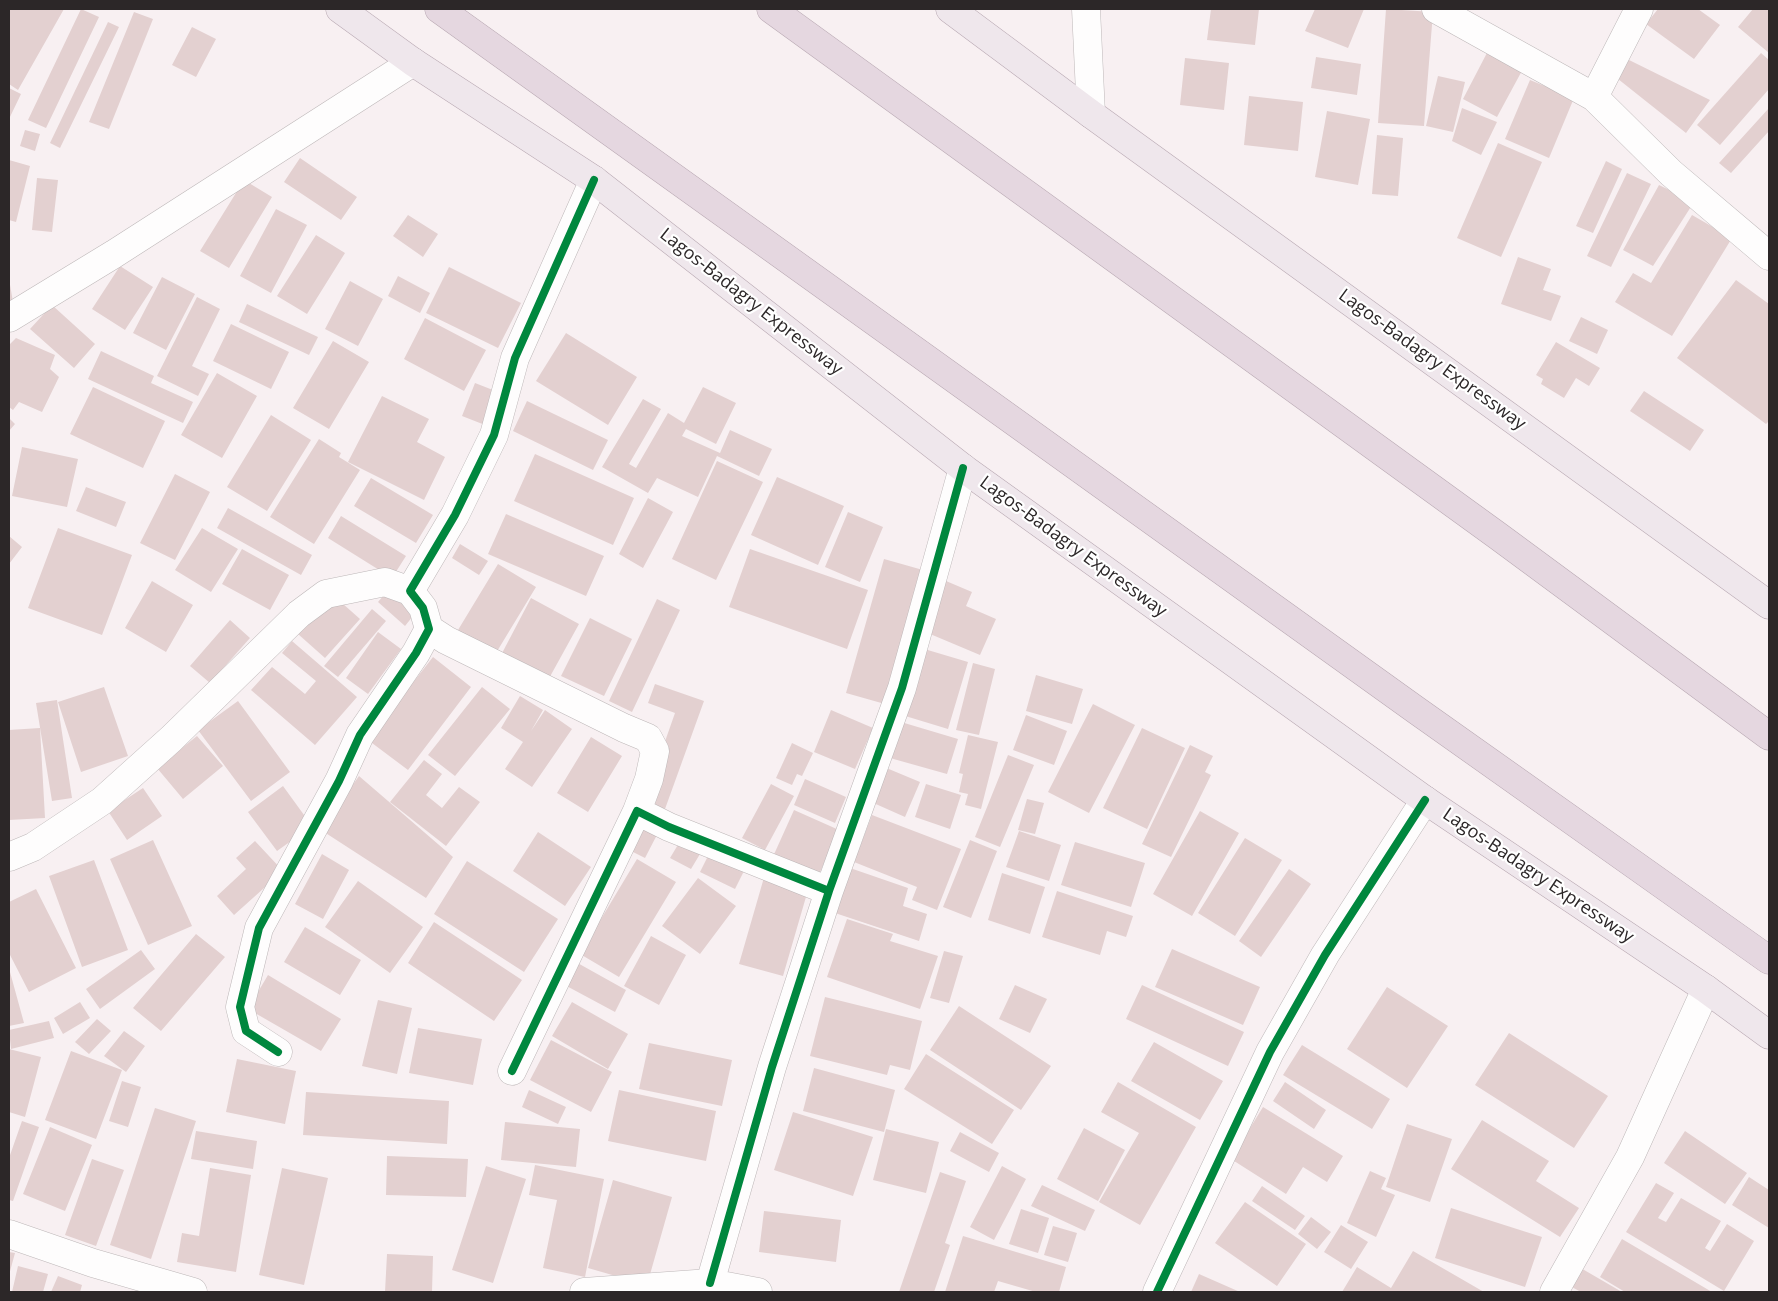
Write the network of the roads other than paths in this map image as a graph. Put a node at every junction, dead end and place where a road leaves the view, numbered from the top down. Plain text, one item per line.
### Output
1 (340, 9) edge
2 (439, 9) edge
3 (772, 9) edge
4 (950, 9) edge
5 (1086, 9) edge
6 (1436, 9) edge
7 (1639, 9) edge
8 (413, 62) junction
9 (1594, 97) junction
10 (1092, 114) junction
11 (594, 180) junction
12 (1769, 256) edge
13 (9, 318) edge
14 (963, 468) junction
15 (410, 592) junction
16 (1769, 605) edge
17 (429, 629) junction
18 (1769, 736) edge
19 (1425, 800) junction
20 (637, 811) junction
21 (9, 857) edge
22 (829, 891) junction
23 (1769, 960) edge
24 (1706, 989) junction
25 (1769, 1035) edge
26 (278, 1052) dead end
27 (512, 1071) dead end
28 (9, 1234) edge
29 (710, 1283) junction
30 (193, 1292) edge
31 (584, 1292) edge
32 (758, 1292) edge
33 (1157, 1292) edge
34 (1554, 1292) edge

1 - 8 main road, Lagos-Badagry Expressway
2 - 23 highway
3 - 18 highway
4 - 10 main road, Lagos-Badagry Expressway
5 - 10 street
6 - 9 street
7 - 9 street
8 - 11 main road, Lagos-Badagry Expressway
8 - 13 street
9 - 12 street
10 - 16 main road, Lagos-Badagry Expressway
11 - 14 main road, Lagos-Badagry Expressway
11 - 15 street
14 - 19 main road, Lagos-Badagry Expressway
14 - 22 street
15 - 17 street
15 - 21 street
17 - 20 street
17 - 26 street
19 - 24 main road, Lagos-Badagry Expressway
19 - 33 street
20 - 22 street
20 - 27 street
22 - 29 street
24 - 25 main road, Lagos-Badagry Expressway
24 - 34 street
28 - 30 street
29 - 31 street
29 - 32 street

